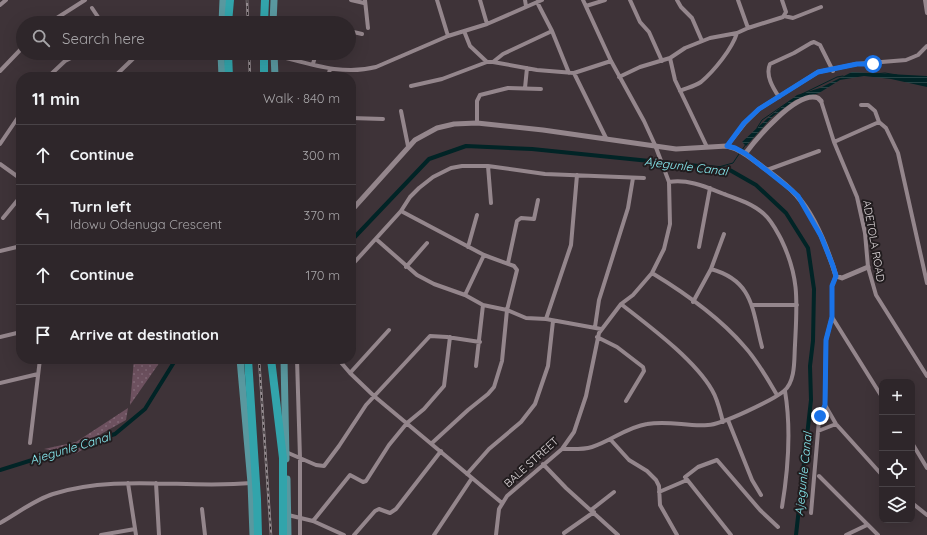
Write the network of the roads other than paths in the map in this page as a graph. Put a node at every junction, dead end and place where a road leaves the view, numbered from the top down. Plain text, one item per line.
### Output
1 (6, 0) edge
2 (85, 0) edge
3 (223, 0) edge
4 (230, 0) edge
5 (265, 0) edge
6 (274, 0) edge
7 (351, 0) edge
8 (437, 0) edge
9 (480, 0) edge
10 (525, 0) edge
11 (542, 0) edge
12 (583, 0) edge
13 (605, 0) edge
14 (630, 0) edge
15 (677, 0) edge
16 (738, 0) edge
17 (782, 0) edge
18 (925, 0) edge
19 (364, 2) edge
20 (537, 2) junction
21 (0, 5) edge
22 (526, 6) junction
23 (586, 6) junction
24 (821, 7) dead end
25 (92, 8) dead end
26 (927, 12) edge
27 (60, 16) edge
28 (97, 16) edge
29 (222, 16) edge
30 (229, 16) edge
31 (264, 16) edge
32 (273, 16) edge
33 (784, 16) junction
34 (487, 24) junction
35 (368, 28) dead end
36 (748, 28) junction
37 (464, 31) junction
38 (552, 31) junction
39 (356, 33) edge
40 (737, 33) junction
41 (362, 34) dead end
42 (448, 36) junction
43 (702, 41) junction
44 (927, 46) edge
45 (16, 54) edge
46 (670, 58) junction
47 (67, 60) edge
48 (132, 60) edge
49 (221, 60) edge
50 (228, 60) edge
51 (264, 60) edge
52 (274, 60) edge
53 (298, 60) edge
54 (315, 60) edge
55 (611, 61) junction
56 (662, 61) junction
57 (487, 62) junction
58 (493, 62) junction
59 (314, 64) junction
60 (527, 68) junction
61 (330, 69) junction
62 (833, 70) junction
63 (0, 71) edge
64 (53, 72) edge
65 (119, 72) edge
66 (222, 72) edge
67 (229, 72) edge
68 (264, 72) edge
69 (275, 72) edge
70 (329, 72) edge
71 (571, 73) junction
72 (619, 77) junction
73 (411, 86) dead end
74 (525, 88) junction
75 (541, 89) dead end
76 (680, 91) junction
77 (779, 97) junction
78 (821, 101) joint
79 (861, 105) dead end
80 (401, 111) dead end
81 (356, 118) edge
82 (383, 119) dead end
83 (16, 120) edge
84 (879, 122) junction
85 (477, 123) junction
86 (606, 138) junction
87 (834, 142) junction
88 (0, 144) edge
89 (408, 146) junction
90 (727, 146) junction
91 (707, 147) junction
92 (656, 148) junction
93 (819, 151) dead end
94 (744, 153) junction
95 (0, 164) edge
96 (488, 166) junction
97 (767, 170) junction
98 (16, 175) edge
99 (577, 175) junction
100 (633, 178) junction
101 (644, 178) dead end
102 (668, 180) junction
103 (710, 188) junction
104 (538, 200) dead end
105 (16, 202) edge
106 (491, 203) dead end
107 (356, 205) edge
108 (401, 211) junction
109 (477, 215) dead end
110 (2, 218) dead end
111 (724, 234) dead end
112 (376, 239) junction
113 (427, 243) dead end
114 (16, 247) edge
115 (468, 247) junction
116 (699, 247) dead end
117 (0, 251) edge
118 (484, 255) junction
119 (356, 261) edge
120 (508, 263) junction
121 (406, 267) junction
122 (868, 267) junction
123 (711, 269) junction
124 (652, 273) junction
125 (836, 276) junction
126 (927, 283) edge
127 (465, 295) junction
128 (693, 302) junction
129 (621, 304) junction
130 (483, 305) junction
131 (752, 305) junction
132 (797, 305) junction
133 (507, 310) junction
134 (832, 317) junction
135 (546, 319) junction
136 (553, 321) junction
137 (595, 327) junction
138 (601, 329) junction
139 (388, 330) dead end
140 (16, 333) edge
141 (0, 336) edge
142 (450, 337) junction
143 (597, 337) junction
144 (480, 342) junction
145 (762, 347) dead end
146 (39, 364) edge
147 (240, 364) edge
148 (248, 364) edge
149 (272, 364) edge
150 (284, 364) edge
151 (297, 364) edge
152 (342, 364) edge
153 (476, 366) dead end
154 (38, 374) junction
155 (350, 374) junction
156 (927, 376) edge
157 (0, 383) edge
158 (785, 390) junction
159 (879, 392) edge
160 (777, 395) junction
161 (374, 396) junction
162 (626, 401) dead end
163 (825, 405) junction
164 (728, 420) junction
165 (723, 422) junction
166 (407, 423) junction
167 (836, 424) junction
168 (818, 432) junction
169 (610, 439) junction
170 (30, 443) dead end
171 (432, 443) junction
172 (562, 449) junction
173 (915, 449) edge
174 (441, 451) junction
175 (286, 452) junction
176 (300, 458) junction
177 (543, 464) junction
178 (927, 468) edge
179 (879, 472) edge
180 (467, 474) junction
181 (819, 476) dead end
182 (472, 478) junction
183 (688, 480) junction
184 (128, 483) junction
185 (156, 483) junction
186 (251, 483) junction
187 (614, 492) dead end
188 (659, 492) junction
189 (761, 495) dead end
190 (502, 503) junction
191 (915, 505) edge
192 (782, 508) dead end
193 (202, 510) dead end
194 (592, 511) junction
195 (811, 513) dead end
196 (288, 515) junction
197 (927, 515) edge
198 (300, 517) junction
199 (313, 521) junction
200 (0, 523) edge
201 (867, 525) junction
202 (778, 527) dead end
203 (135, 528) junction
204 (564, 534) dead end
205 (101, 535) edge
206 (136, 535) edge
207 (158, 535) edge
208 (205, 535) edge
209 (253, 535) edge
210 (258, 535) edge
211 (283, 535) edge
212 (288, 535) edge
213 (300, 535) edge
214 (344, 535) edge
215 (354, 535) edge
216 (434, 535) edge
217 (496, 535) edge
218 (618, 535) edge
219 (677, 535) edge
220 (731, 535) edge
221 (846, 535) edge
222 (878, 535) edge

1 - 21 street
2 - 27 street
3 - 29 main road
4 - 30 highway
5 - 31 highway
6 - 32 main road
7 - 19 street
8 - 42 street
9 - 34 street
10 - 22 street
11 - 20 street
12 - 23 street, BALE STREET
13 - 23 street
14 - 56 street
15 - 43 street
16 - 36 street
17 - 33 street
18 - 26 street
19 - 35 street
20 - 22 street
20 - 38 street
22 - 34 street
23 - 55 street, BALE STREET
24 - 33 street
25 - 28 street
33 - 36 street
34 - 37 street
36 - 40 street
37 - 42 street
37 - 57 street
38 - 58 street
38 - 71 street
39 - 41 street
40 - 43 street
40 - 76 street
42 - 61 street
43 - 46 street
44 - 62 street
45 - 63 street
46 - 56 street
46 - 76 street
47 - 64 street
48 - 65 street
49 - 66 main road
50 - 67 highway
51 - 68 highway
52 - 69 main road
53 - 59 street
54 - 59 street
55 - 71 street
55 - 72 street, BALE STREET
56 - 72 street
57 - 58 street
57 - 73 street
58 - 60 street
59 - 61 street
60 - 71 street
60 - 74 street
61 - 70 street
62 - 77 street
62 - 77 street
71 - 86 street
72 - 92 street, BALE STREET
74 - 75 street
74 - 85 street
76 - 91 street
77 - 90 street
78 - 87 street, ADETOLA ROAD
78 - 94 street
79 - 84 street
80 - 89 street
81 - 82 street
83 - 88 street
84 - 87 street
84 - 126 street
85 - 86 street
85 - 89 street
86 - 92 street
87 - 122 street, ADETOLA ROAD
89 - 107 street
90 - 91 street
90 - 94 street
91 - 92 street
92 - 102 street, BALE STREET
93 - 97 street
94 - 97 street
95 - 98 street
96 - 99 street
96 - 106 street
96 - 108 street
97 - 125 street
99 - 100 street
99 - 135 street
100 - 101 street
100 - 137 street
102 - 103 street
102 - 124 street, BALE STREET
103 - 116 street
103 - 132 street
104 - 120 street
105 - 110 street
108 - 112 street
108 - 115 street
109 - 115 street
111 - 123 street
112 - 119 street
112 - 121 street
113 - 121 street
114 - 117 street
115 - 118 street
118 - 120 street
118 - 127 street
120 - 133 street
121 - 127 street
122 - 125 street
122 - 156 street, ADETOLA ROAD
123 - 128 street
123 - 131 street
124 - 128 street
124 - 129 street, BALE STREET
125 - 134 street
127 - 130 street
128 - 160 street
129 - 138 street, BALE STREET
129 - 165 street
130 - 133 street
130 - 144 street
131 - 132 street
131 - 145 street
132 - 158 street
133 - 135 street
133 - 171 street
134 - 159 street
134 - 163 street
135 - 136 street
136 - 137 street
136 - 180 street
137 - 138 street
138 - 143 street, BALE STREET
139 - 155 street
140 - 141 street
142 - 144 street
142 - 161 street
142 - 166 street
143 - 162 street
143 - 172 street, BALE STREET
144 - 153 street
146 - 154 street
147 - 186 main road
148 - 210 highway
149 - 211 highway
150 - 175 main road
151 - 176 street
152 - 155 street
154 - 157 street
154 - 170 street
155 - 161 street
158 - 160 street
158 - 192 street
160 - 164 street
161 - 166 street
161 - 176 street
163 - 167 street
163 - 168 street
164 - 165 street
164 - 189 street
165 - 169 street
166 - 171 street
166 - 199 street
167 - 168 street
167 - 179 street
168 - 195 street
169 - 172 street
169 - 188 street
171 - 174 street
172 - 177 street, BALE STREET
173 - 178 street
174 - 180 street
174 - 215 street
175 - 176 street
175 - 196 main road
176 - 198 street
177 - 190 street, BALE STREET
177 - 194 street
180 - 182 street
181 - 201 street
182 - 190 street
182 - 216 street
183 - 188 street
183 - 202 street
183 - 220 street
184 - 185 street
184 - 200 street
184 - 203 street
185 - 186 street
185 - 207 street
186 - 209 main road
187 - 194 street
188 - 219 street
190 - 217 street, BALE STREET
191 - 197 street
193 - 208 street
194 - 204 street
194 - 218 street
196 - 198 street
196 - 212 main road
198 - 199 street
198 - 213 street
199 - 214 street
201 - 221 street
201 - 222 street
203 - 205 street
203 - 206 street

